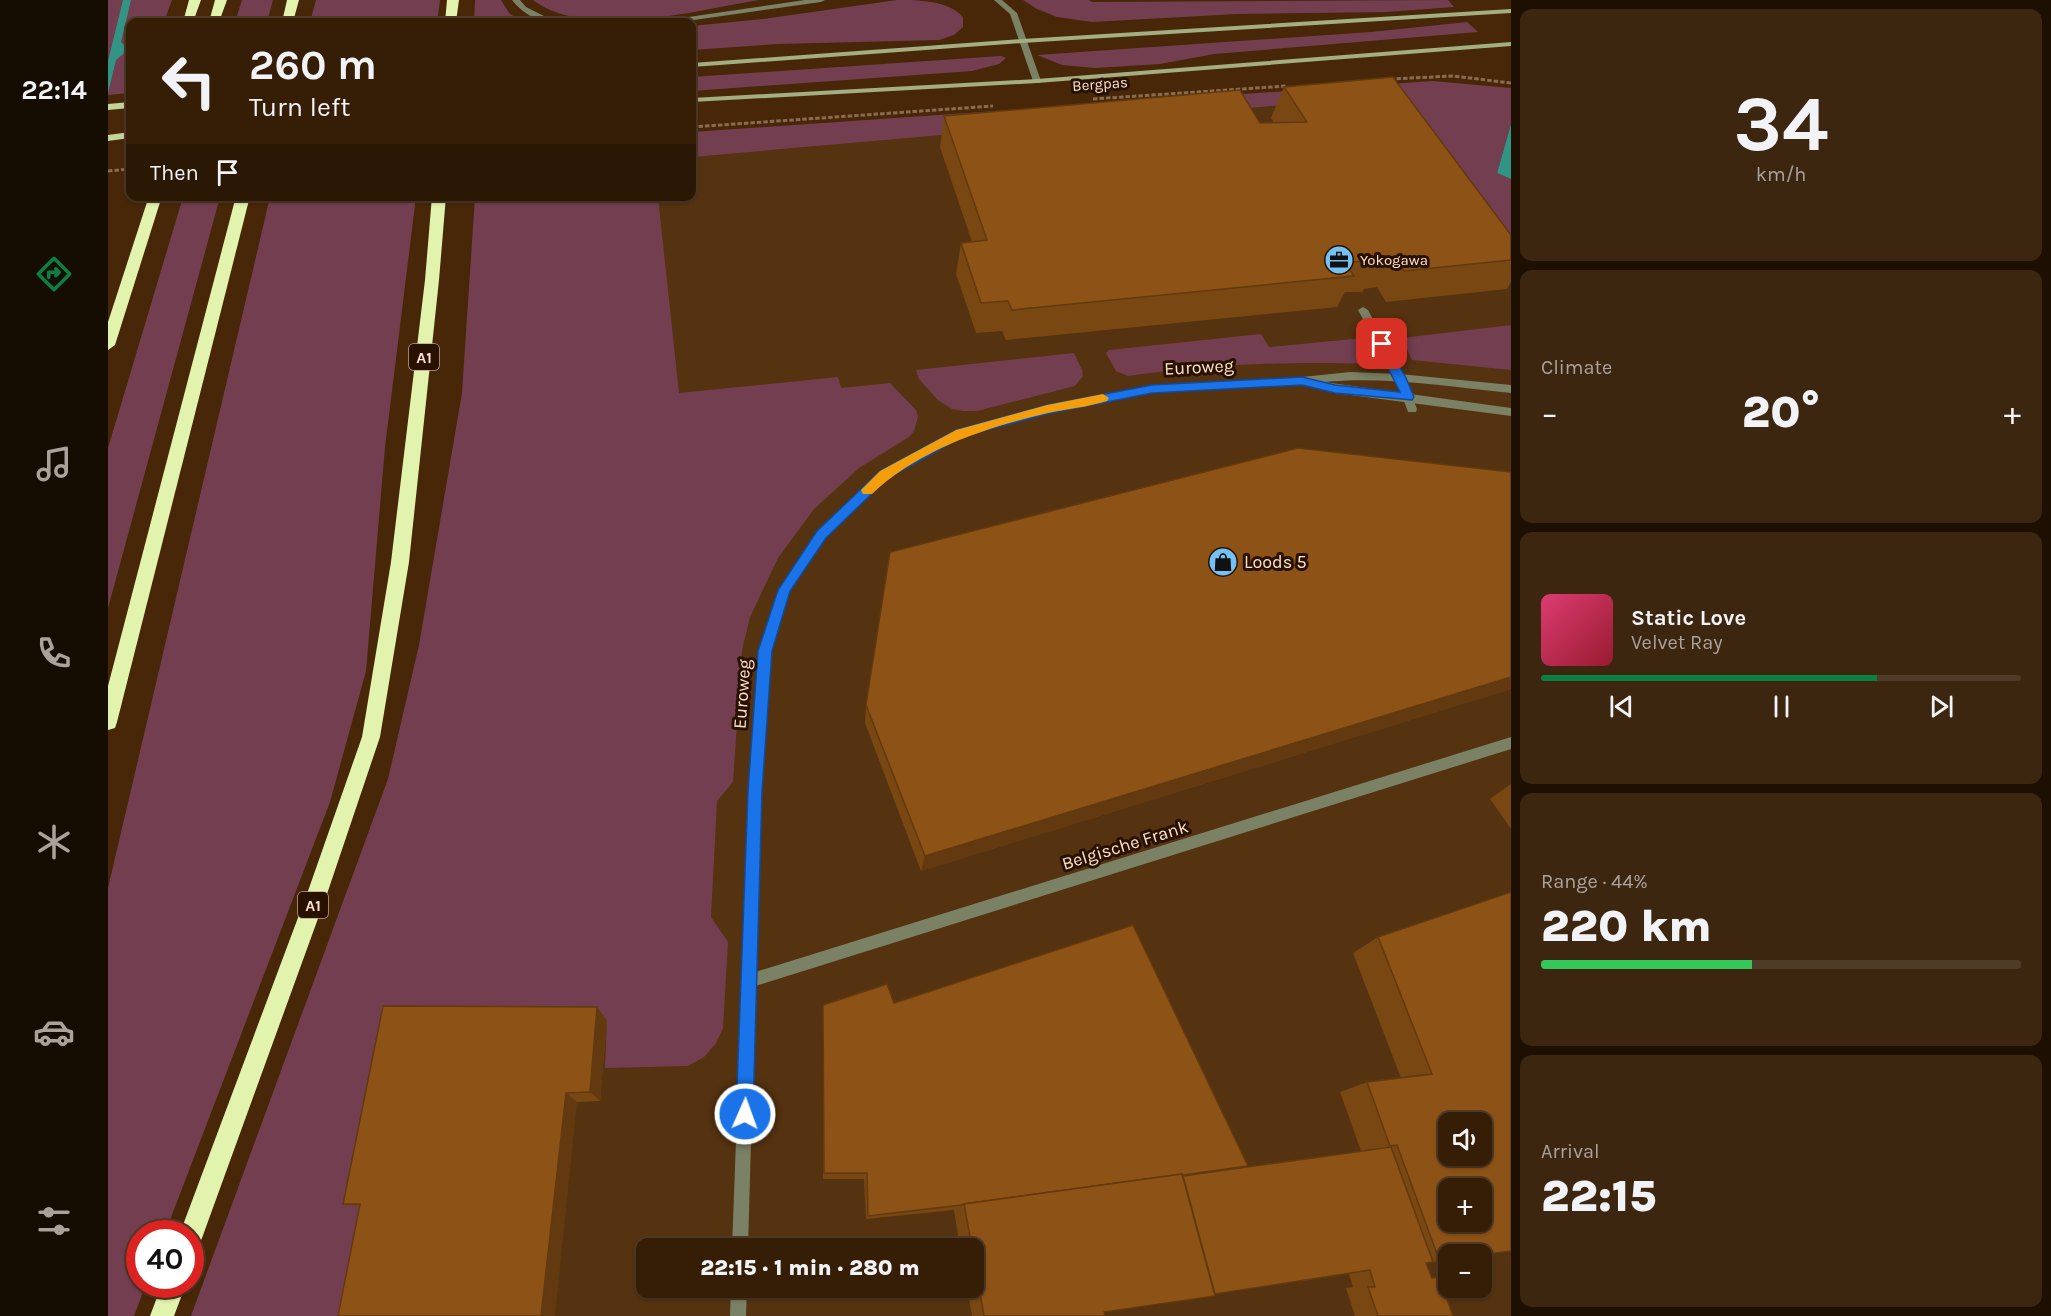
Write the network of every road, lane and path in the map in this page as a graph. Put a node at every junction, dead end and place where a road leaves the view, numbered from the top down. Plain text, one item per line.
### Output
1 (195, 0) edge
2 (221, 0) edge
3 (293, 0) edge
4 (453, 0) edge
5 (516, 0) edge
6 (821, 0) edge
7 (998, 0) edge
8 (1511, 11) edge
9 (189, 18) edge
10 (215, 18) edge
11 (289, 18) edge
12 (451, 18) edge
13 (542, 18) edge
14 (696, 18) edge
15 (1022, 41) junction
16 (1511, 44) edge
17 (696, 65) edge
18 (1389, 79) edge
19 (1037, 81) junction
20 (1511, 83) edge
21 (1295, 86) edge
22 (696, 100) edge
23 (1082, 100) dead end
24 (126, 105) edge
25 (108, 106) edge
26 (999, 106) dead end
27 (696, 127) edge
28 (126, 136) edge
29 (108, 138) edge
30 (126, 169) edge
31 (108, 171) edge
32 (147, 201) edge
33 (154, 201) edge
34 (242, 201) edge
35 (439, 201) edge
36 (139, 249) junction
37 (1363, 310) dead end
38 (108, 345) edge
39 (1400, 378) junction
40 (1302, 381) junction
41 (1511, 389) edge
42 (1408, 397) junction
43 (1412, 409) dead end
44 (1511, 412) edge
45 (108, 722) edge
46 (1511, 744) edge
47 (749, 981) junction
48 (197, 1220) edge
49 (740, 1238) edge
50 (169, 1298) edge
51 (739, 1298) edge
52 (162, 1316) edge
53 (738, 1316) edge

1 - 9 highway
2 - 10 highway
3 - 11 highway
4 - 12 highway
5 - 13 street
6 - 14 street
7 - 15 street
8 - 15 main road
15 - 17 main road
15 - 19 street
16 - 19 main road, Bergpas
18 - 20 path
19 - 22 main road, Bergpas
21 - 23 path, Bergpas
24 - 25 main road
26 - 27 path
28 - 29 main road
30 - 31 path
32 - 36 highway
33 - 36 highway
34 - 45 highway
35 - 48 highway, A1
36 - 38 highway
37 - 39 street
39 - 40 street, Euroweg
39 - 41 street, Euroweg
39 - 42 street
40 - 42 street, Euroweg
40 - 47 street, Euroweg
42 - 43 street
42 - 44 street, Euroweg
46 - 47 street, Belgische Frank
47 - 49 street, Euroweg
50 - 52 highway
51 - 53 street

